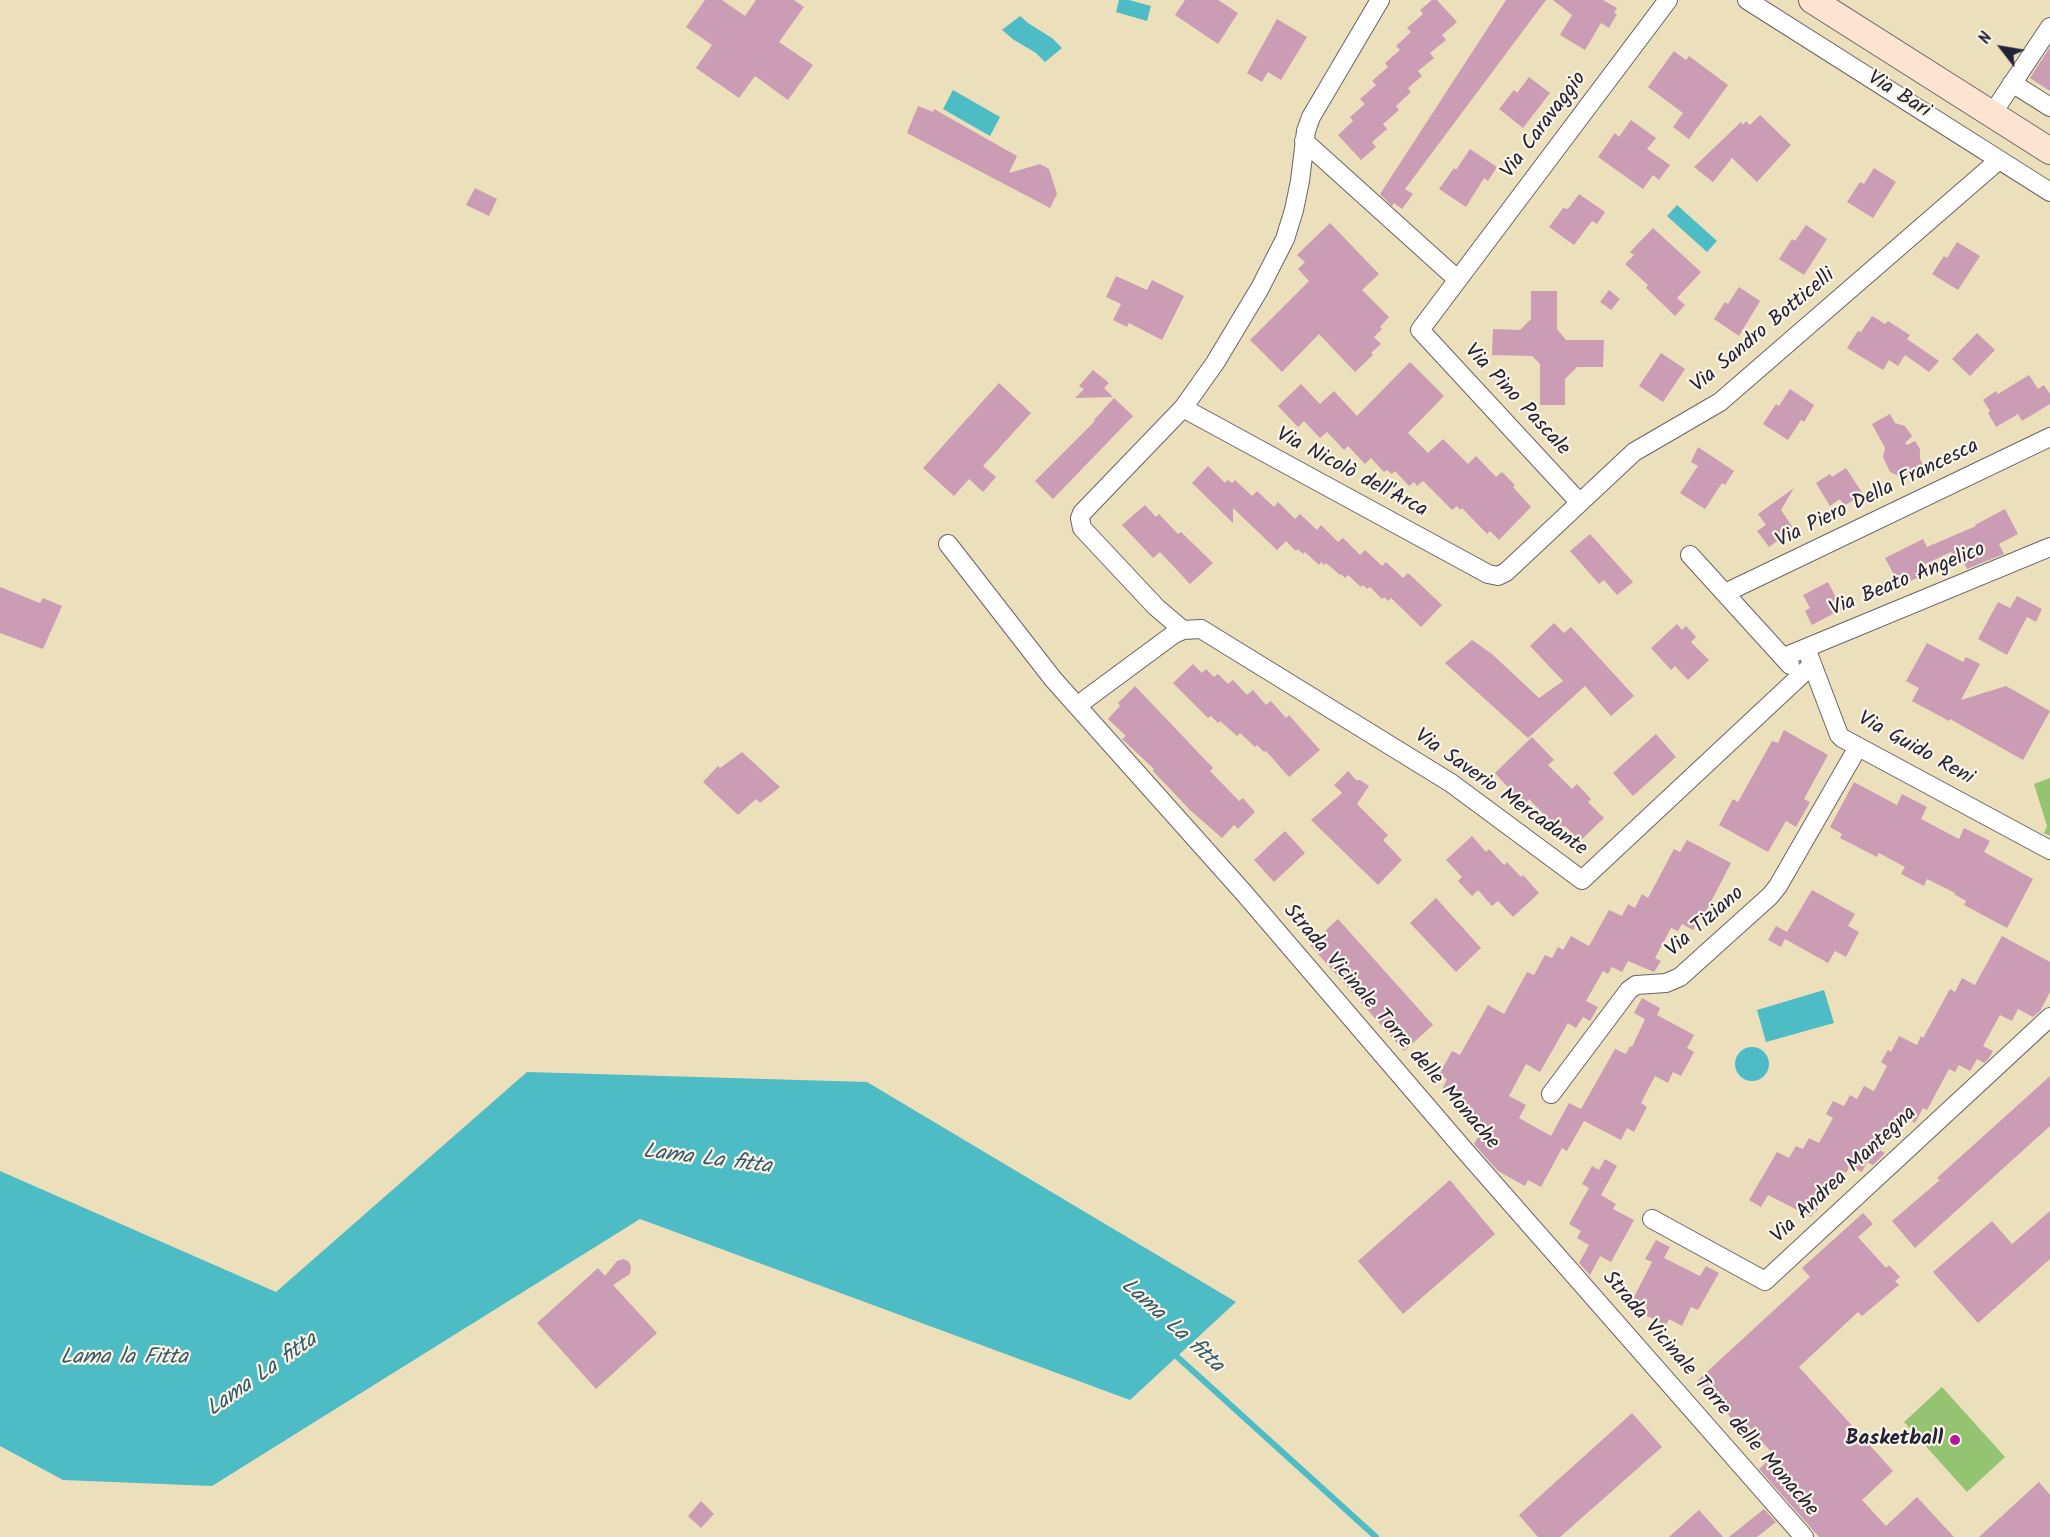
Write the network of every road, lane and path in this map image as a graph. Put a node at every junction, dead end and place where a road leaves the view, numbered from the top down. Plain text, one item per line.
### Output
1 (1380, 0) edge
2 (1668, 0) edge
3 (1747, 0) edge
4 (1812, 0) edge
5 (2050, 27) edge
6 (2013, 82) junction
7 (2050, 107) edge
8 (1992, 114) junction
9 (1304, 141) junction
10 (2050, 151) edge
11 (2000, 160) junction
12 (2050, 192) edge
13 (1457, 279) junction
14 (1420, 330) joint
15 (1183, 408) junction
16 (2050, 436) edge
17 (1580, 503) junction
18 (948, 543) dead end
19 (2050, 547) edge
20 (1690, 555) dead end
21 (1498, 576) joint
22 (1725, 594) junction
23 (1183, 630) junction
24 (1806, 663) junction
25 (1078, 705) junction
26 (1858, 747) junction
27 (2050, 850) edge
28 (2050, 1017) edge
29 (1551, 1094) dead end
30 (1652, 1219) dead end
31 (1804, 1537) edge

1 - 9 street
2 - 13 street, Via Caravaggio
3 - 11 street, Via Bari
4 - 8 main road, Via Bari
5 - 6 street
6 - 7 street
6 - 8 street
8 - 10 main road, Via Bari
9 - 13 street
9 - 15 street
11 - 12 street, Via Bari
11 - 17 street, Via Sandro Botticelli
13 - 14 street, Via Caravaggio
14 - 17 street, Via Pino Pascale
15 - 21 street, Via Nicolò dell'Arca
15 - 23 street
16 - 22 street, Via Piero Della Francesca
17 - 21 street, Via Sandro Botticelli
18 - 25 street, Strada Vicinale Torre delle Monache
19 - 24 street, Via Beato Angelico
20 - 22 street
22 - 24 street, Via Beato Angelico
23 - 24 street, Via Saverio Mercadante
23 - 25 street
24 - 26 street, Via Guido Reni
25 - 31 street, Strada Vicinale Torre delle Monache
26 - 27 street, Via Guido Reni
26 - 29 street, Via Tiziano
28 - 30 street, Via Andrea Mantegna

